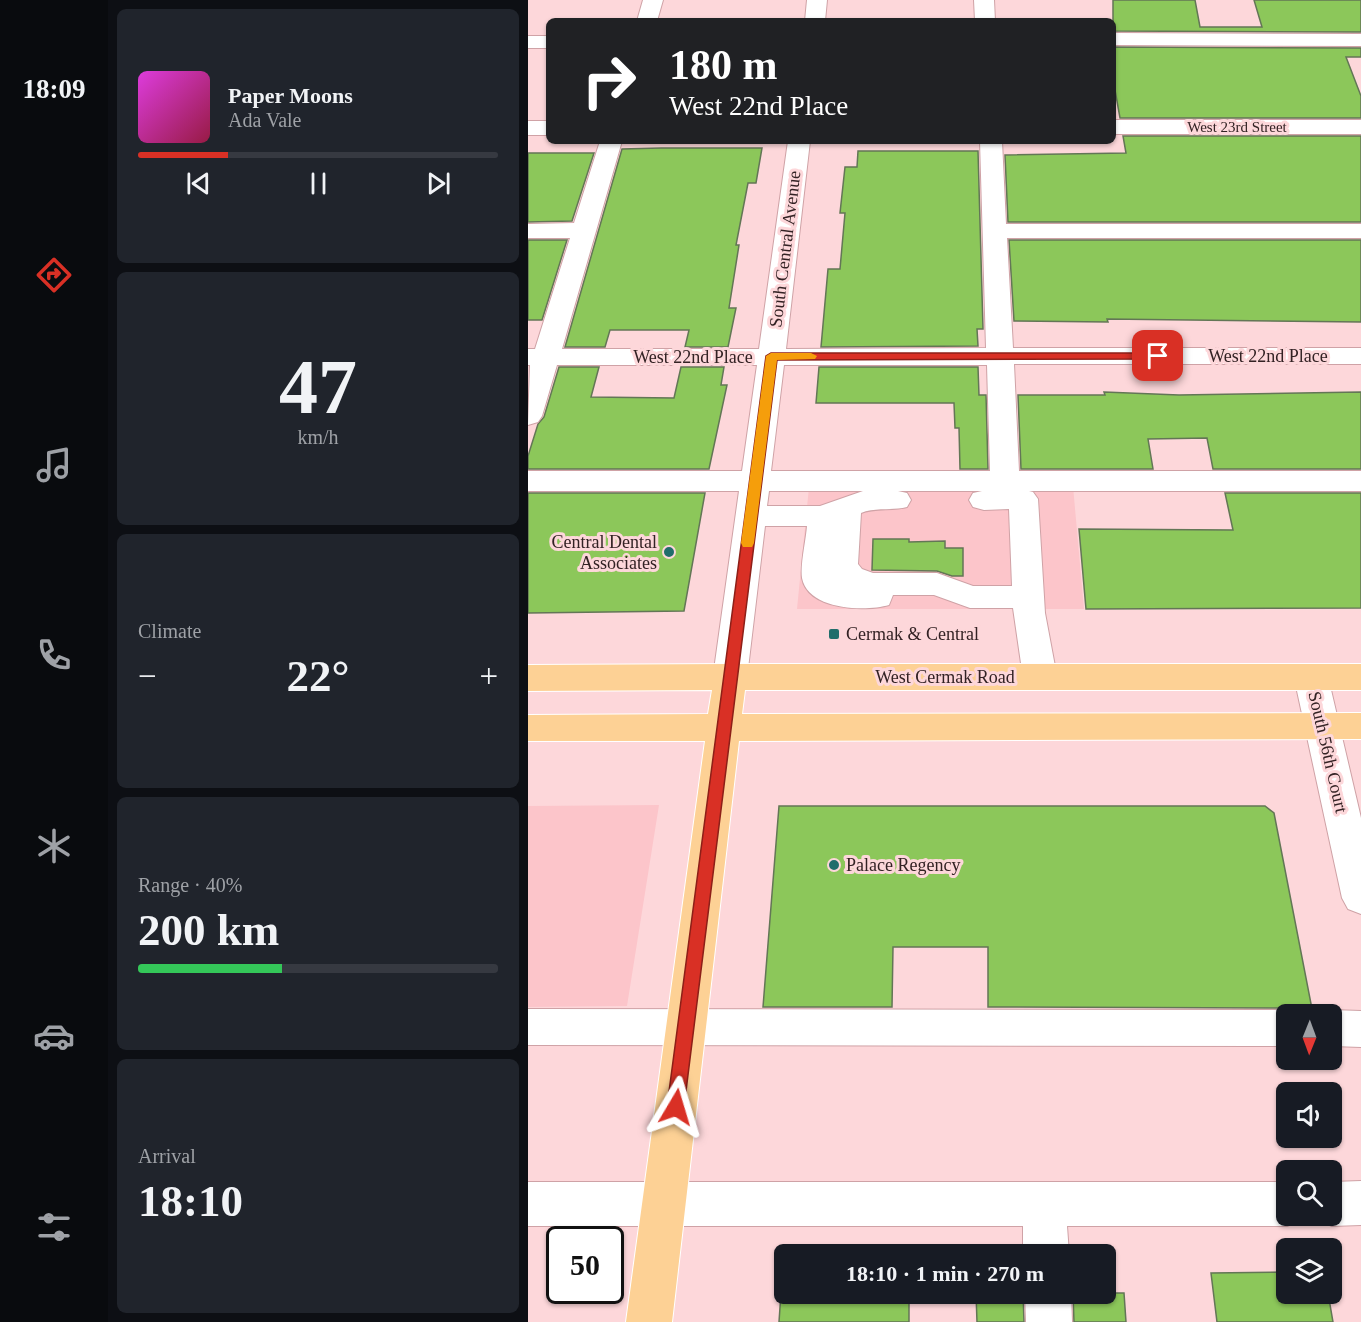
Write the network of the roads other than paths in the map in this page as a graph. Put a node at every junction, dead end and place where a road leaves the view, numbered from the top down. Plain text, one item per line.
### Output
1 (653, 0) edge
2 (817, 0) edge
3 (984, 0) edge
4 (648, 18) edge
5 (815, 18) edge
6 (985, 18) edge
7 (1116, 39) edge
8 (1361, 40) edge
9 (528, 42) edge
10 (546, 42) edge
11 (1116, 127) edge
12 (1361, 127) edge
13 (528, 128) edge
14 (546, 128) edge
15 (610, 144) edge
16 (799, 144) edge
17 (991, 144) edge
18 (584, 230) junction
19 (528, 231) edge
20 (994, 231) junction
21 (1361, 231) edge
22 (771, 356) junction
23 (1000, 356) junction
24 (1361, 356) edge
25 (537, 357) edge
26 (528, 416) edge
27 (528, 481) edge
28 (756, 481) junction
29 (1005, 481) junction
30 (1361, 481) edge
31 (834, 512) junction
32 (751, 516) junction
33 (1028, 597) junction
34 (730, 677) junction
35 (1040, 677) junction
36 (1311, 677) junction
37 (1361, 677) edge
38 (528, 678) edge
39 (1361, 726) edge
40 (1322, 727) junction
41 (528, 728) edge
42 (724, 728) junction
43 (1361, 898) edge
44 (528, 1027) edge
45 (686, 1027) junction
46 (1276, 1028) edge
47 (1342, 1028) edge
48 (1361, 1029) edge
49 (663, 1203) junction
50 (1361, 1203) edge
51 (528, 1204) edge
52 (1276, 1204) edge
53 (1342, 1204) edge
54 (1044, 1205) junction
55 (1046, 1244) edge
56 (1048, 1304) edge
57 (649, 1322) edge
58 (1049, 1322) edge

1 - 4 street
2 - 5 street
3 - 6 street
7 - 8 street
9 - 10 street
11 - 12 street, West 23rd Street
13 - 14 street
15 - 18 street
16 - 22 street, South Central Avenue
17 - 20 street
18 - 19 street
18 - 25 street
20 - 21 street
20 - 23 street
22 - 23 street, West 22nd Place
22 - 25 street, West 22nd Place
22 - 28 street, South Central Avenue
23 - 24 street, West 22nd Place
23 - 29 street
25 - 26 street
27 - 28 street
28 - 29 street
28 - 32 street, South Central Avenue
29 - 30 street
31 - 32 street
31 - 33 street
31 - 33 street
32 - 34 street, South Central Avenue
33 - 35 street
34 - 35 main road, West Cermak Road
34 - 38 main road, West Cermak Road
34 - 42 main road, South Central Avenue
35 - 36 main road, West Cermak Road
36 - 37 main road, West Cermak Road
36 - 40 street, South 56th Court
39 - 40 main road
40 - 42 main road
40 - 43 street, South 56th Court
41 - 42 main road
42 - 45 main road, South Central Avenue
44 - 45 street
45 - 46 street
45 - 49 main road, South Central Avenue
47 - 48 street
49 - 51 street
49 - 54 street
49 - 57 main road, South Central Avenue
50 - 53 street
52 - 54 street
54 - 55 street
56 - 58 street

